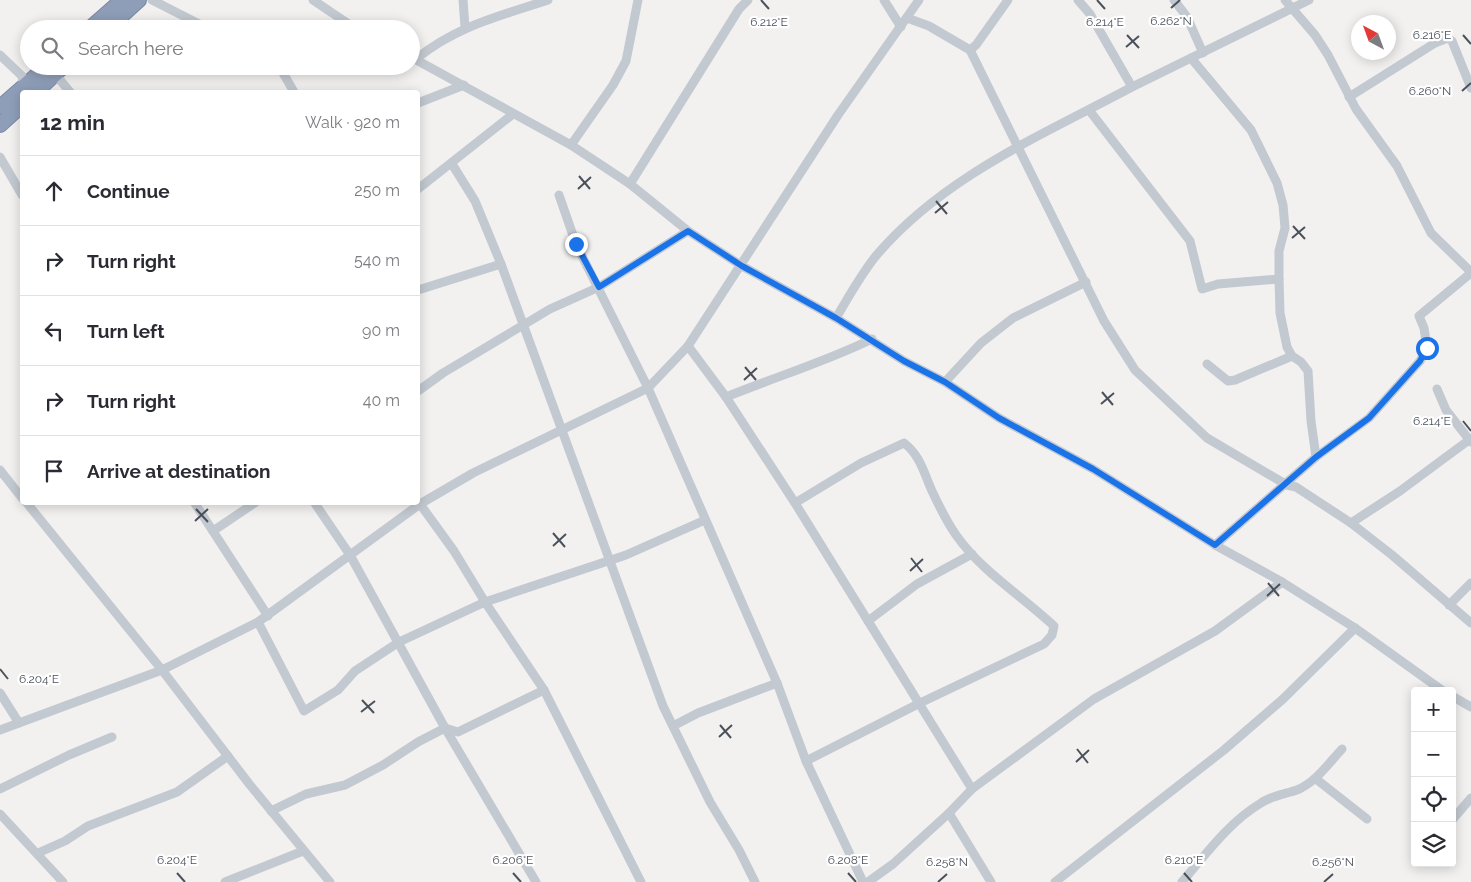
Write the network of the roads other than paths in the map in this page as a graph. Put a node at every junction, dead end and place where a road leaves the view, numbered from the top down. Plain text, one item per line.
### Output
1 (122, 0) edge
2 (139, 0) edge
3 (152, 0) edge
4 (313, 0) edge
5 (462, 0) edge
6 (547, 0) edge
7 (638, 0) edge
8 (748, 0) edge
9 (884, 0) edge
10 (919, 0) edge
11 (1008, 0) edge
12 (1078, 0) edge
13 (1174, 0) edge
14 (1285, 0) edge
15 (1309, 0) edge
16 (1292, 10) junction
17 (907, 18) junction
18 (99, 20) edge
19 (117, 20) edge
20 (191, 20) edge
21 (343, 20) edge
22 (465, 27) junction
23 (901, 27) junction
24 (970, 50) junction
25 (1203, 53) junction
26 (420, 54) edge
27 (0, 55) edge
28 (1191, 58) junction
29 (420, 61) edge
30 (20, 74) edge
31 (21, 75) edge
32 (49, 75) edge
33 (60, 75) edge
34 (284, 75) edge
35 (464, 85) junction
36 (1132, 87) junction
37 (1471, 88) edge
38 (30, 90) edge
39 (69, 90) edge
40 (293, 90) edge
41 (20, 96) edge
42 (1349, 97) junction
43 (420, 103) edge
44 (0, 107) edge
45 (20, 107) edge
46 (1089, 110) junction
47 (513, 114) junction
48 (0, 126) edge
49 (571, 146) junction
50 (1017, 147) junction
51 (0, 157) edge
52 (452, 164) junction
53 (630, 184) junction
54 (420, 188) edge
55 (20, 192) edge
56 (559, 194) dead end
57 (688, 231) junction
58 (501, 264) junction
59 (742, 266) junction
60 (1471, 272) edge
61 (1279, 279) junction
62 (1086, 282) junction
63 (599, 287) junction
64 (420, 289) edge
65 (836, 318) junction
66 (523, 325) junction
67 (872, 339) junction
68 (688, 346) junction
69 (1292, 356) junction
70 (1207, 364) dead end
71 (945, 382) junction
72 (648, 388) junction
73 (1436, 389) dead end
74 (420, 390) edge
75 (726, 397) junction
76 (563, 431) junction
77 (1470, 441) edge
78 (1316, 457) junction
79 (0, 470) edge
80 (1286, 485) junction
81 (20, 495) edge
82 (795, 503) junction
83 (420, 504) joint
84 (28, 505) edge
85 (196, 505) edge
86 (252, 505) edge
87 (316, 505) edge
88 (419, 505) edge
89 (705, 520) junction
90 (1351, 523) junction
91 (213, 531) junction
92 (1215, 545) junction
93 (972, 554) junction
94 (350, 555) junction
95 (609, 561) junction
96 (1282, 582) junction
97 (1471, 583) edge
98 (485, 602) junction
99 (1449, 605) junction
100 (268, 616) junction
101 (868, 621) junction
102 (258, 622) junction
103 (1471, 624) edge
104 (1355, 628) junction
105 (399, 642) junction
106 (162, 670) junction
107 (776, 682) junction
108 (1438, 687) edge
109 (544, 690) junction
110 (0, 694) edge
111 (1456, 698) edge
112 (920, 703) junction
113 (1471, 707) edge
114 (19, 723) junction
115 (673, 726) junction
116 (445, 728) junction
117 (0, 730) edge
118 (112, 737) dead end
119 (1342, 749) dead end
120 (228, 756) junction
121 (806, 761) junction
122 (1316, 779) junction
123 (0, 789) edge
124 (972, 789) junction
125 (1471, 798) edge
126 (271, 811) junction
127 (949, 813) junction
128 (0, 814) edge
129 (1456, 815) edge
130 (1367, 820) dead end
131 (303, 850) junction
132 (38, 853) junction
133 (63, 882) edge
134 (224, 882) edge
135 (330, 882) edge
136 (536, 882) edge
137 (641, 882) edge
138 (755, 882) edge
139 (862, 882) edge
140 (868, 882) edge
141 (991, 882) edge
142 (1055, 882) edge
143 (1182, 882) edge

1 - 18 highway
2 - 19 highway
3 - 20 street
4 - 21 street
5 - 22 street
6 - 22 street
7 - 49 street
8 - 53 street
9 - 23 street
10 - 17 street
11 - 24 street
12 - 36 street
13 - 25 street
14 - 16 street
15 - 16 street
16 - 25 street
16 - 42 street
17 - 23 street
17 - 24 street
22 - 26 street
23 - 59 street
24 - 50 street
25 - 28 street
27 - 30 street
28 - 36 street
28 - 61 street
29 - 35 street
31 - 38 street
32 - 38 highway
33 - 39 street
34 - 40 street
35 - 43 street
35 - 47 street
36 - 46 street
37 - 42 street
41 - 44 highway
42 - 60 street
45 - 48 highway
46 - 50 street
46 - 61 street
47 - 49 street
47 - 52 street
49 - 53 street
50 - 62 street
50 - 65 street
51 - 55 street
52 - 54 street
52 - 58 street
53 - 57 street
56 - 63 street
57 - 59 street
57 - 63 street
58 - 64 street
58 - 66 street
59 - 65 street
59 - 68 street
60 - 78 street
61 - 69 street
62 - 71 street
62 - 80 street
63 - 66 street
63 - 72 street
65 - 67 street
66 - 74 street
66 - 76 street
67 - 71 street
67 - 75 street
68 - 72 street
68 - 75 street
69 - 70 street
69 - 78 street
71 - 92 street
72 - 76 street
72 - 89 street
73 - 77 street
75 - 82 street
76 - 83 street
76 - 95 street
77 - 90 street
78 - 80 street
79 - 81 street
80 - 90 street
80 - 92 street
82 - 93 street
82 - 101 street
83 - 98 street
84 - 106 street
85 - 91 street
86 - 91 street
87 - 94 street
88 - 94 street
89 - 95 street
89 - 107 street
90 - 99 street
91 - 100 street
92 - 96 street
93 - 101 street
93 - 112 street
94 - 100 street
94 - 105 street
95 - 98 street
95 - 115 street
96 - 104 street
96 - 124 street
97 - 99 street
98 - 105 street
98 - 109 street
99 - 103 street
100 - 102 street
101 - 112 street
102 - 105 street
102 - 106 street
104 - 108 street
104 - 142 street
105 - 116 street
106 - 114 street
106 - 120 street
107 - 115 street
107 - 121 street
109 - 116 street
109 - 137 street
110 - 114 street
111 - 113 street
112 - 121 street
112 - 124 street
114 - 117 street
115 - 138 street
116 - 126 street
116 - 136 street
118 - 123 street
119 - 122 street
120 - 126 street
120 - 132 street
121 - 139 street
122 - 130 street
122 - 143 street
124 - 127 street
125 - 129 street
126 - 131 street
127 - 140 street
127 - 141 street
128 - 132 street
131 - 134 street
131 - 135 street
132 - 133 street

